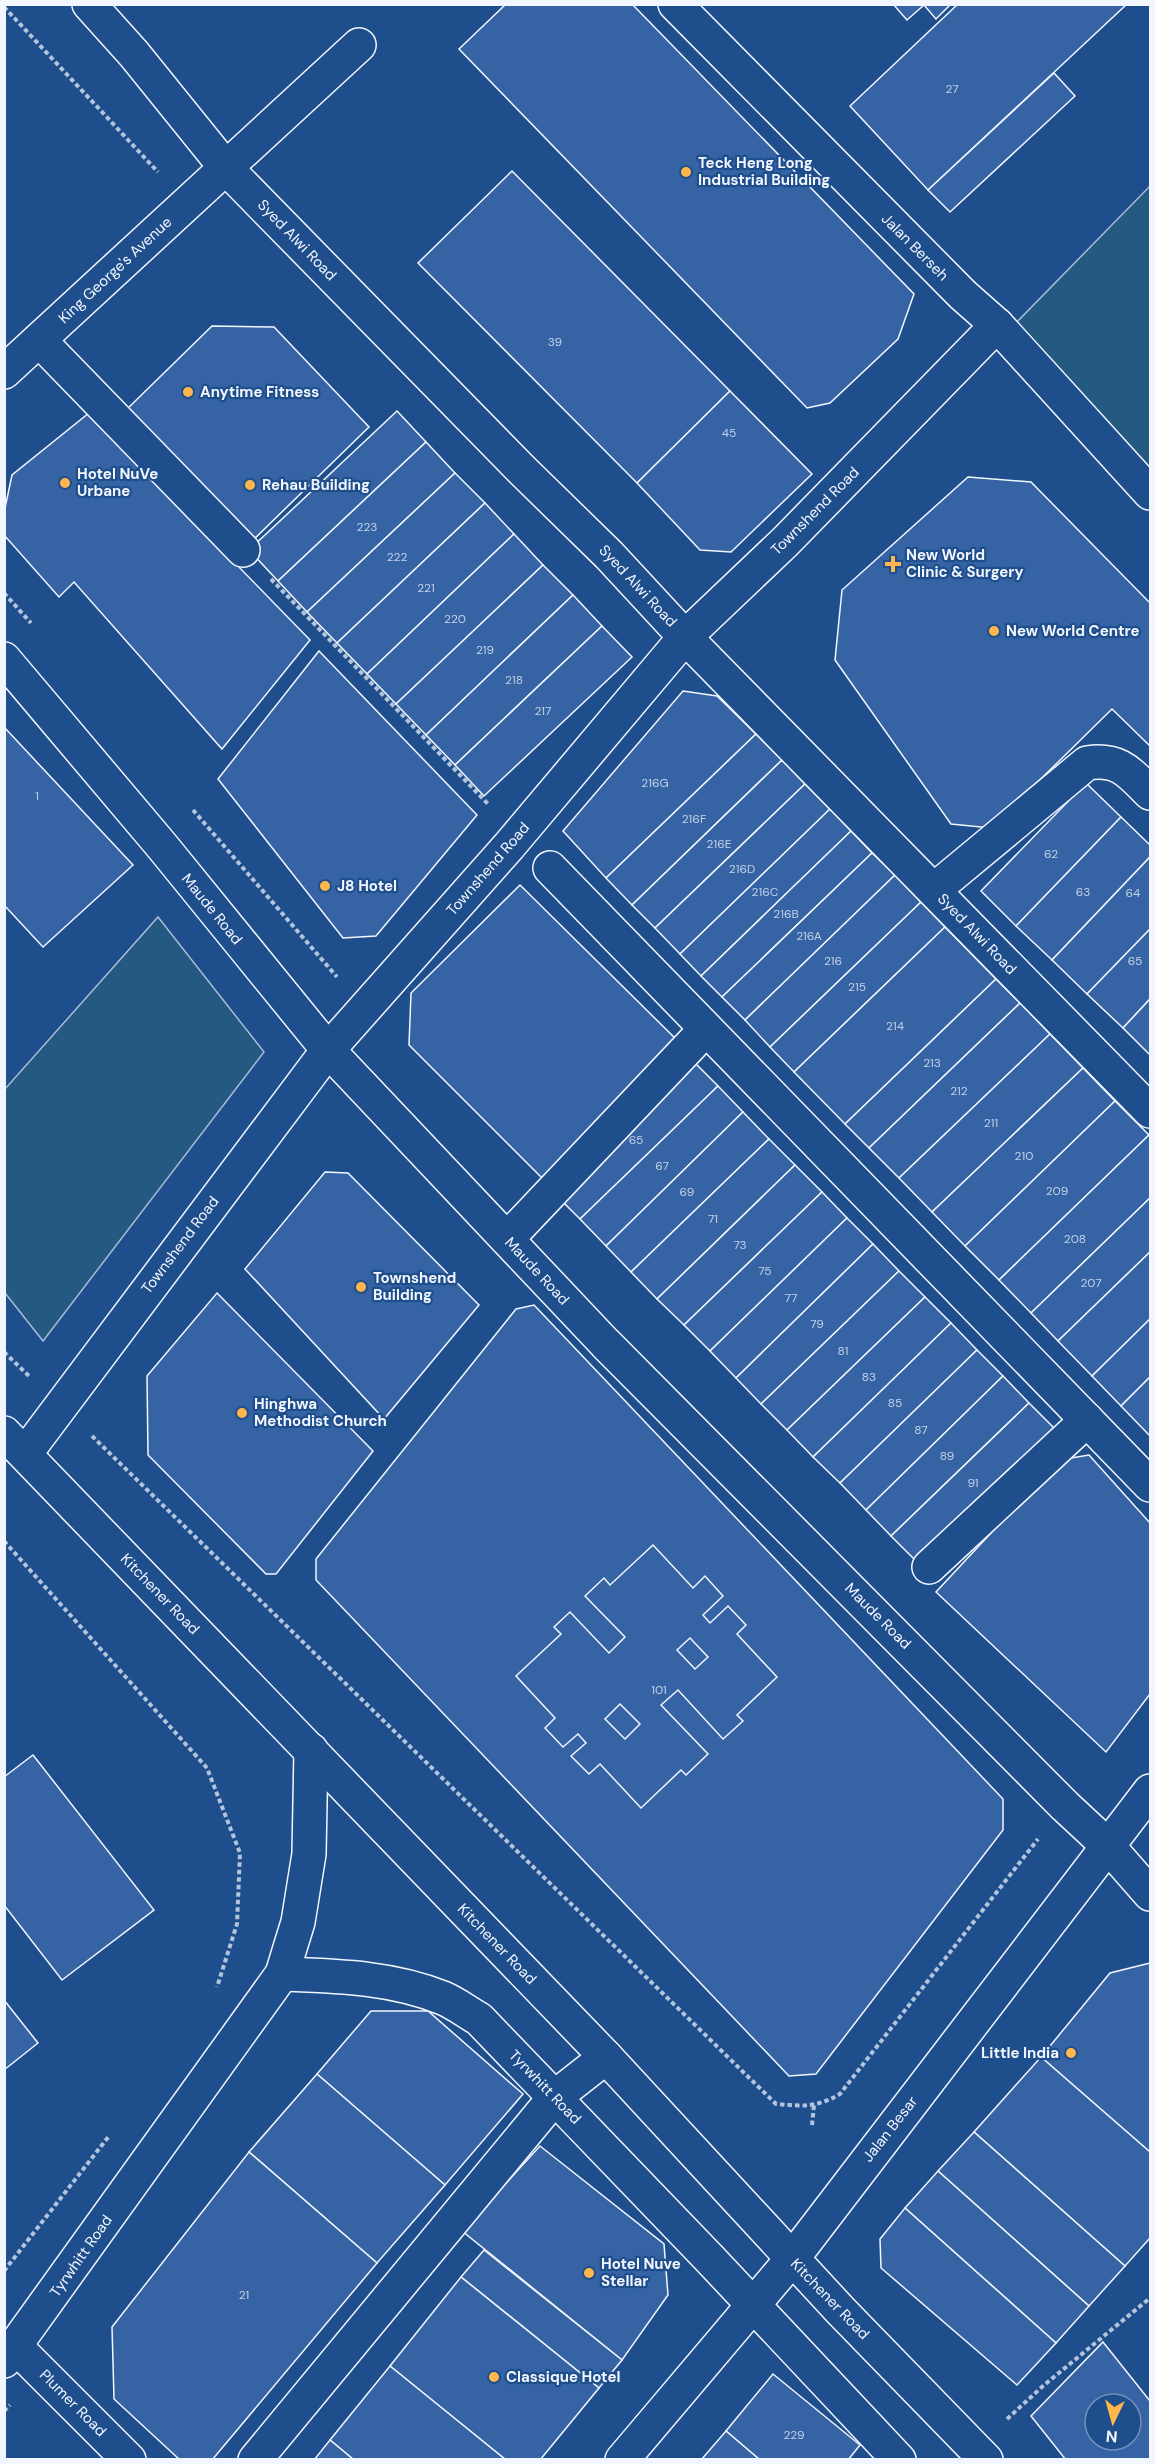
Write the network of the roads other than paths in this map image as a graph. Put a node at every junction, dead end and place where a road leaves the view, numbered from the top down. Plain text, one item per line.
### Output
1 (89, 4) edge
2 (114, 4) edge
3 (675, 4) edge
4 (359, 45) dead end
5 (134, 54) junction
6 (226, 168) junction
7 (997, 325) junction
8 (39, 340) junction
9 (4, 372) edge
10 (1150, 493) edge
11 (243, 550) road end
12 (685, 637) junction
13 (4, 659) edge
14 (1150, 793) edge
15 (550, 868) dead end
16 (934, 891) junction
17 (706, 1029) junction
18 (328, 1050) junction
19 (1150, 1111) edge
20 (507, 1239) junction
21 (1087, 1420) junction
22 (15, 1443) edge
23 (1150, 1485) edge
24 (929, 1567) dead end
25 (311, 1750) junction
26 (1150, 1791) edge
27 (1108, 1846) junction
28 (1150, 1894) edge
29 (282, 1974) junction
30 (606, 2057) junction
31 (555, 2097) junction
32 (792, 2259) junction
33 (753, 2305) junction
34 (10, 2354) edge
35 (979, 2452) edge
36 (129, 2460) edge
37 (255, 2460) edge
38 (622, 2460) edge
39 (899, 2460) edge

1 - 5 street, Syed Alwi Road
2 - 5 street, Syed Alwi Road
3 - 7 street, Jalan Berseh
4 - 6 street, King George's Avenue
5 - 6 street, Syed Alwi Road
6 - 8 street, King George's Avenue
6 - 12 street, Syed Alwi Road
7 - 10 street, Jalan Berseh
7 - 12 street, Townshend Road
8 - 9 street, King George's Avenue
8 - 11 street
12 - 16 street, Syed Alwi Road
12 - 18 street, Townshend Road
13 - 18 street, Maude Road
14 - 16 street
15 - 17 street
16 - 19 street, Syed Alwi Road
17 - 20 street
17 - 21 street
18 - 20 street, Maude Road
18 - 22 street, Townshend Road
20 - 27 street, Maude Road
21 - 23 street
21 - 24 street
22 - 25 street, Kitchener Road
25 - 29 street, Tyrwhitt Road
25 - 30 street, Kitchener Road
26 - 27 street, Jalan Besar
27 - 28 street, Maude Road
27 - 32 street, Jalan Besar
29 - 31 street, Tyrwhitt Road
29 - 34 street, Tyrwhitt Road
30 - 31 street
30 - 32 street, Kitchener Road
31 - 33 street, Tyrwhitt Road
31 - 37 street
32 - 33 street, Jalan Besar
32 - 35 street, Kitchener Road
33 - 38 street, Jalan Besar
33 - 39 street
34 - 36 street, Plumer Road

